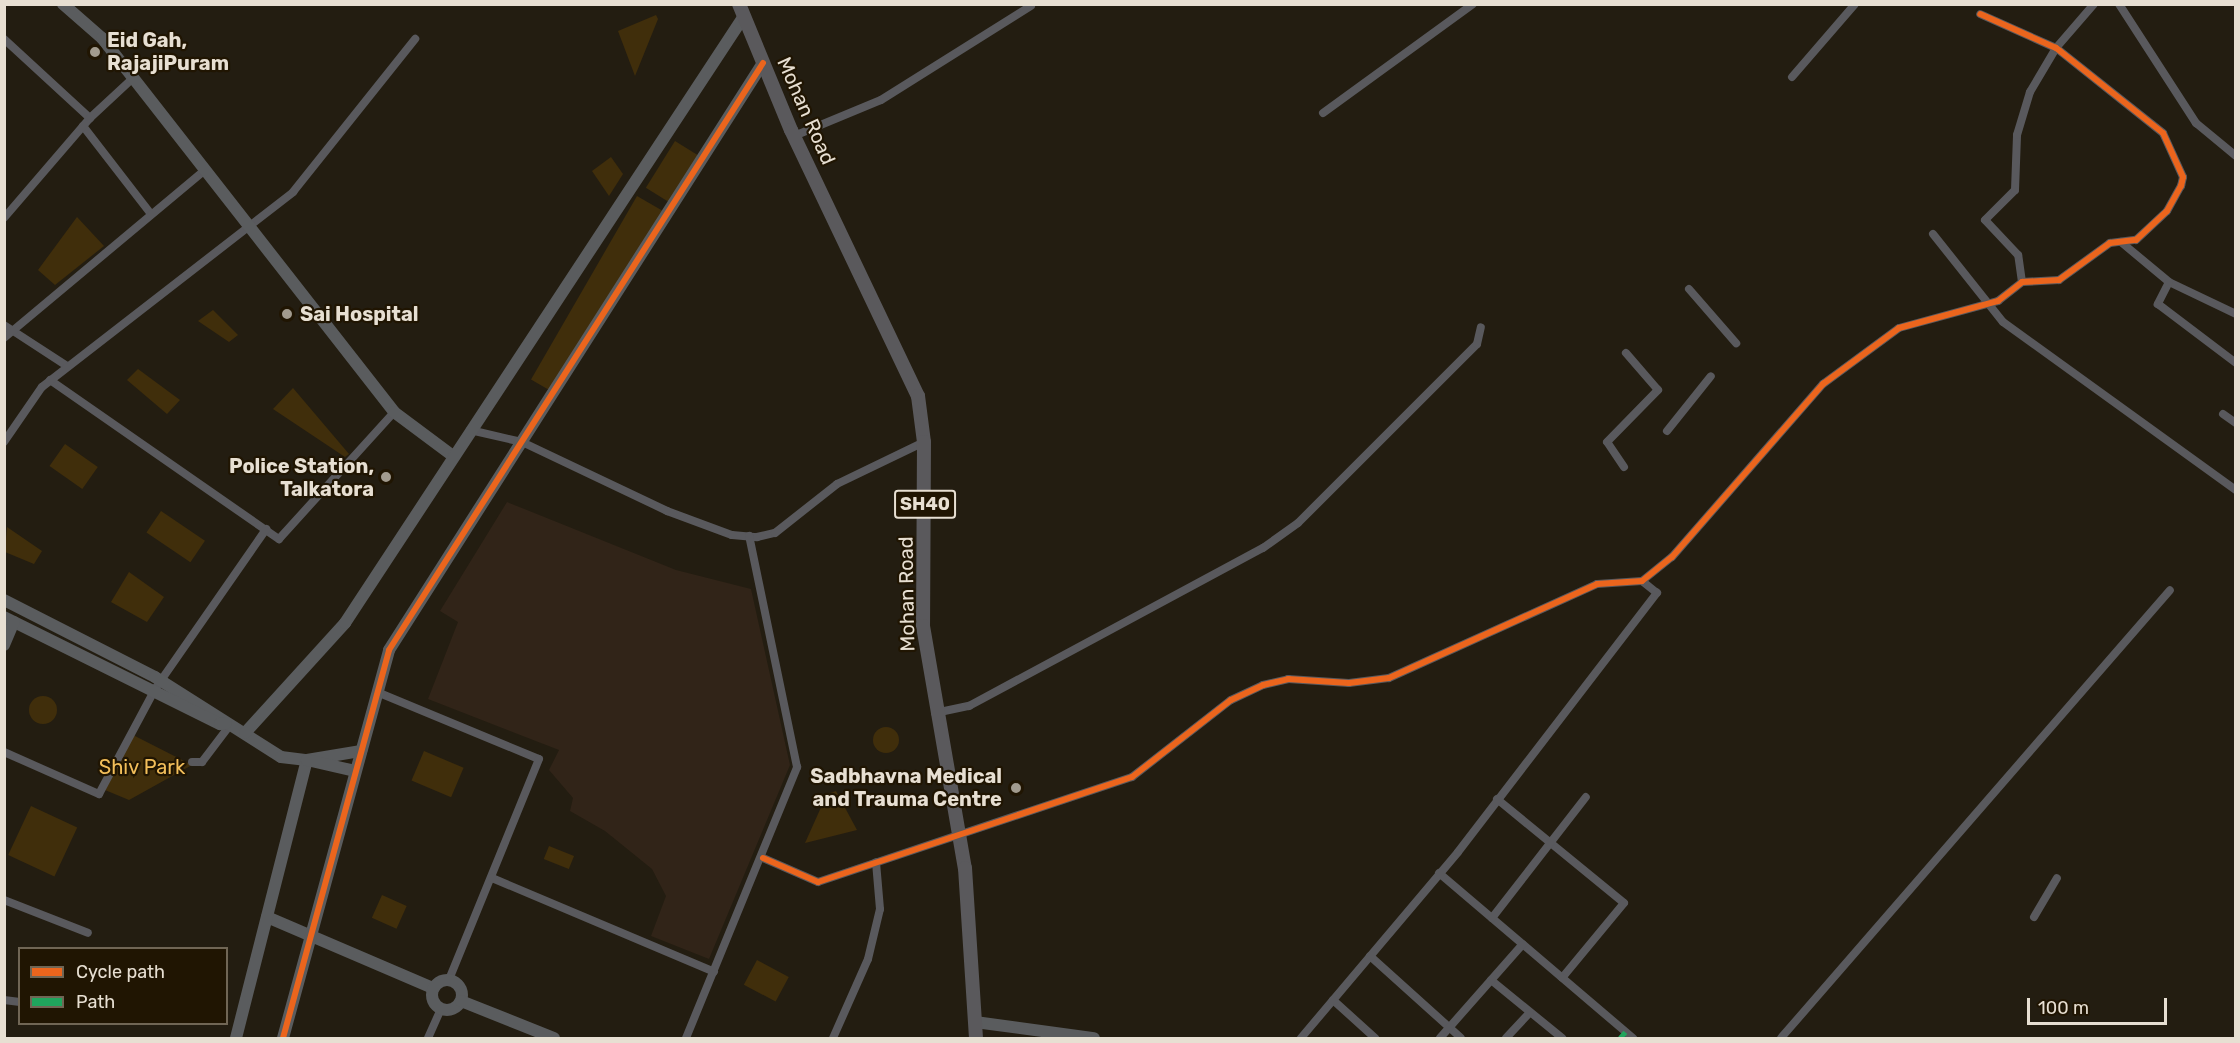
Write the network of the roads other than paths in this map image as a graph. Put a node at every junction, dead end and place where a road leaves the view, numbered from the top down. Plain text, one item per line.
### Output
1 (63, 4) edge
2 (1473, 4) edge
3 (1855, 4) edge
4 (2094, 4) edge
5 (2119, 4) edge
6 (1031, 6) edge
7 (741, 10) edge
8 (1980, 14) dead end
9 (4, 39) edge
10 (415, 39) dead end
11 (2056, 48) junction
12 (763, 63) junction
13 (1792, 77) dead end
14 (133, 78) junction
15 (1323, 113) dead end
16 (90, 118) junction
17 (83, 126) junction
18 (794, 136) junction
19 (2235, 156) edge
20 (204, 171) junction
21 (151, 214) junction
22 (4, 218) edge
23 (246, 225) junction
24 (1933, 234) dead end
25 (2121, 242) junction
26 (2022, 282) junction
27 (2169, 282) junction
28 (1689, 289) dead end
29 (1986, 304) junction
30 (2235, 314) edge
31 (7, 327) edge
32 (1481, 327) dead end
33 (4, 338) edge
34 (1737, 343) dead end
35 (1626, 353) dead end
36 (2235, 363) edge
37 (66, 366) junction
38 (1711, 376) dead end
39 (50, 380) junction
40 (394, 412) junction
41 (2223, 414) dead end
42 (2235, 423) edge
43 (470, 429) junction
44 (1667, 431) dead end
45 (4, 442) edge
46 (522, 442) junction
47 (924, 442) junction
48 (453, 456) junction
49 (1624, 467) dead end
50 (2235, 490) edge
51 (266, 529) junction
52 (749, 536) junction
53 (1642, 581) junction
54 (2170, 590) dead end
55 (4, 600) edge
56 (9, 620) edge
57 (4, 645) edge
58 (159, 686) junction
59 (377, 692) junction
60 (934, 713) junction
61 (228, 724) junction
62 (245, 733) junction
63 (361, 751) junction
64 (4, 752) edge
65 (307, 760) junction
66 (192, 762) dead end
67 (355, 771) junction
68 (1586, 797) dead end
69 (1497, 799) junction
70 (958, 833) junction
71 (1549, 845) junction
72 (763, 858) junction
73 (876, 862) junction
74 (1439, 873) junction
75 (492, 878) junction
76 (2057, 878) dead end
77 (4, 900) edge
78 (267, 917) junction
79 (2034, 917) dead end
80 (1492, 918) junction
81 (88, 933) dead end
82 (311, 936) junction
83 (1523, 944) junction
84 (1370, 956) junction
85 (714, 972) junction
86 (1562, 978) junction
87 (449, 980) junction
88 (1491, 980) junction
89 (434, 988) junction
90 (1333, 1000) junction
91 (461, 1001) junction
92 (441, 1008) junction
93 (1530, 1012) junction
94 (975, 1022) junction
95 (1449, 1028) junction
96 (1622, 1035) edge
97 (236, 1038) edge
98 (283, 1038) edge
99 (428, 1038) edge
100 (554, 1038) edge
101 (686, 1038) edge
102 (833, 1038) edge
103 (976, 1038) edge
104 (1094, 1038) edge
105 (1301, 1038) edge
106 (1375, 1038) edge
107 (1440, 1038) edge
108 (1461, 1038) edge
109 (1506, 1038) edge
110 (1562, 1038) edge
111 (1633, 1038) edge
112 (1781, 1038) edge

1 - 14 street
2 - 15 street
3 - 13 street
4 - 11 street
5 - 19 street
6 - 18 street
7 - 12 main road, Mohan Road / SH40
7 - 43 street
8 - 11 street
9 - 16 street
10 - 23 street
11 - 25 street
11 - 26 street
12 - 18 main road, Mohan Road / SH40
12 - 46 street
14 - 16 street
14 - 20 street
16 - 17 street
17 - 21 street
17 - 22 street
18 - 47 main road, Mohan Road / SH40
20 - 21 street
20 - 23 street
21 - 31 street
23 - 37 street
23 - 40 street
24 - 29 street
25 - 26 street
25 - 27 street
26 - 29 street
27 - 30 street
27 - 36 street
28 - 34 street
29 - 50 street
29 - 53 street
31 - 33 street
31 - 37 street
32 - 60 street
35 - 49 street
37 - 39 street
38 - 44 street
39 - 45 street
39 - 51 street
40 - 48 street
40 - 51 street
41 - 42 street
43 - 46 street
43 - 48 street
46 - 52 street
46 - 59 street
47 - 52 street
47 - 60 main road, Mohan Road / SH40
48 - 62 street
51 - 58 street
52 - 72 street
53 - 69 street
53 - 70 street
54 - 112 street
55 - 58 street
56 - 57 street
56 - 58 street
58 - 61 street
58 - 64 street
59 - 63 street
59 - 75 street
60 - 70 main road, Mohan Road / SH40
61 - 62 street
61 - 66 street
62 - 65 street
63 - 65 street
63 - 67 street
65 - 67 street
65 - 78 street
67 - 82 street
68 - 71 street
69 - 71 street
69 - 74 street
70 - 73 street
70 - 94 main road, Mohan Road / SH40
71 - 80 street
71 - 86 street
72 - 73 street
72 - 85 street
73 - 102 street
74 - 80 street
74 - 84 street
75 - 85 street
75 - 87 street
76 - 79 street
77 - 81 street
78 - 82 street
78 - 97 street
80 - 83 street
82 - 89 street
82 - 98 street
83 - 86 street
83 - 88 street
84 - 90 street
84 - 95 street
85 - 101 street
86 - 96 street
87 - 89 street
87 - 91 street
88 - 93 street
88 - 95 street
89 - 92 street
90 - 105 street
90 - 106 street
91 - 92 street
91 - 100 street
92 - 99 street
93 - 109 street
93 - 110 street
94 - 103 main road, Mohan Road / SH40
94 - 104 street
95 - 107 street
95 - 108 street
96 - 111 street

